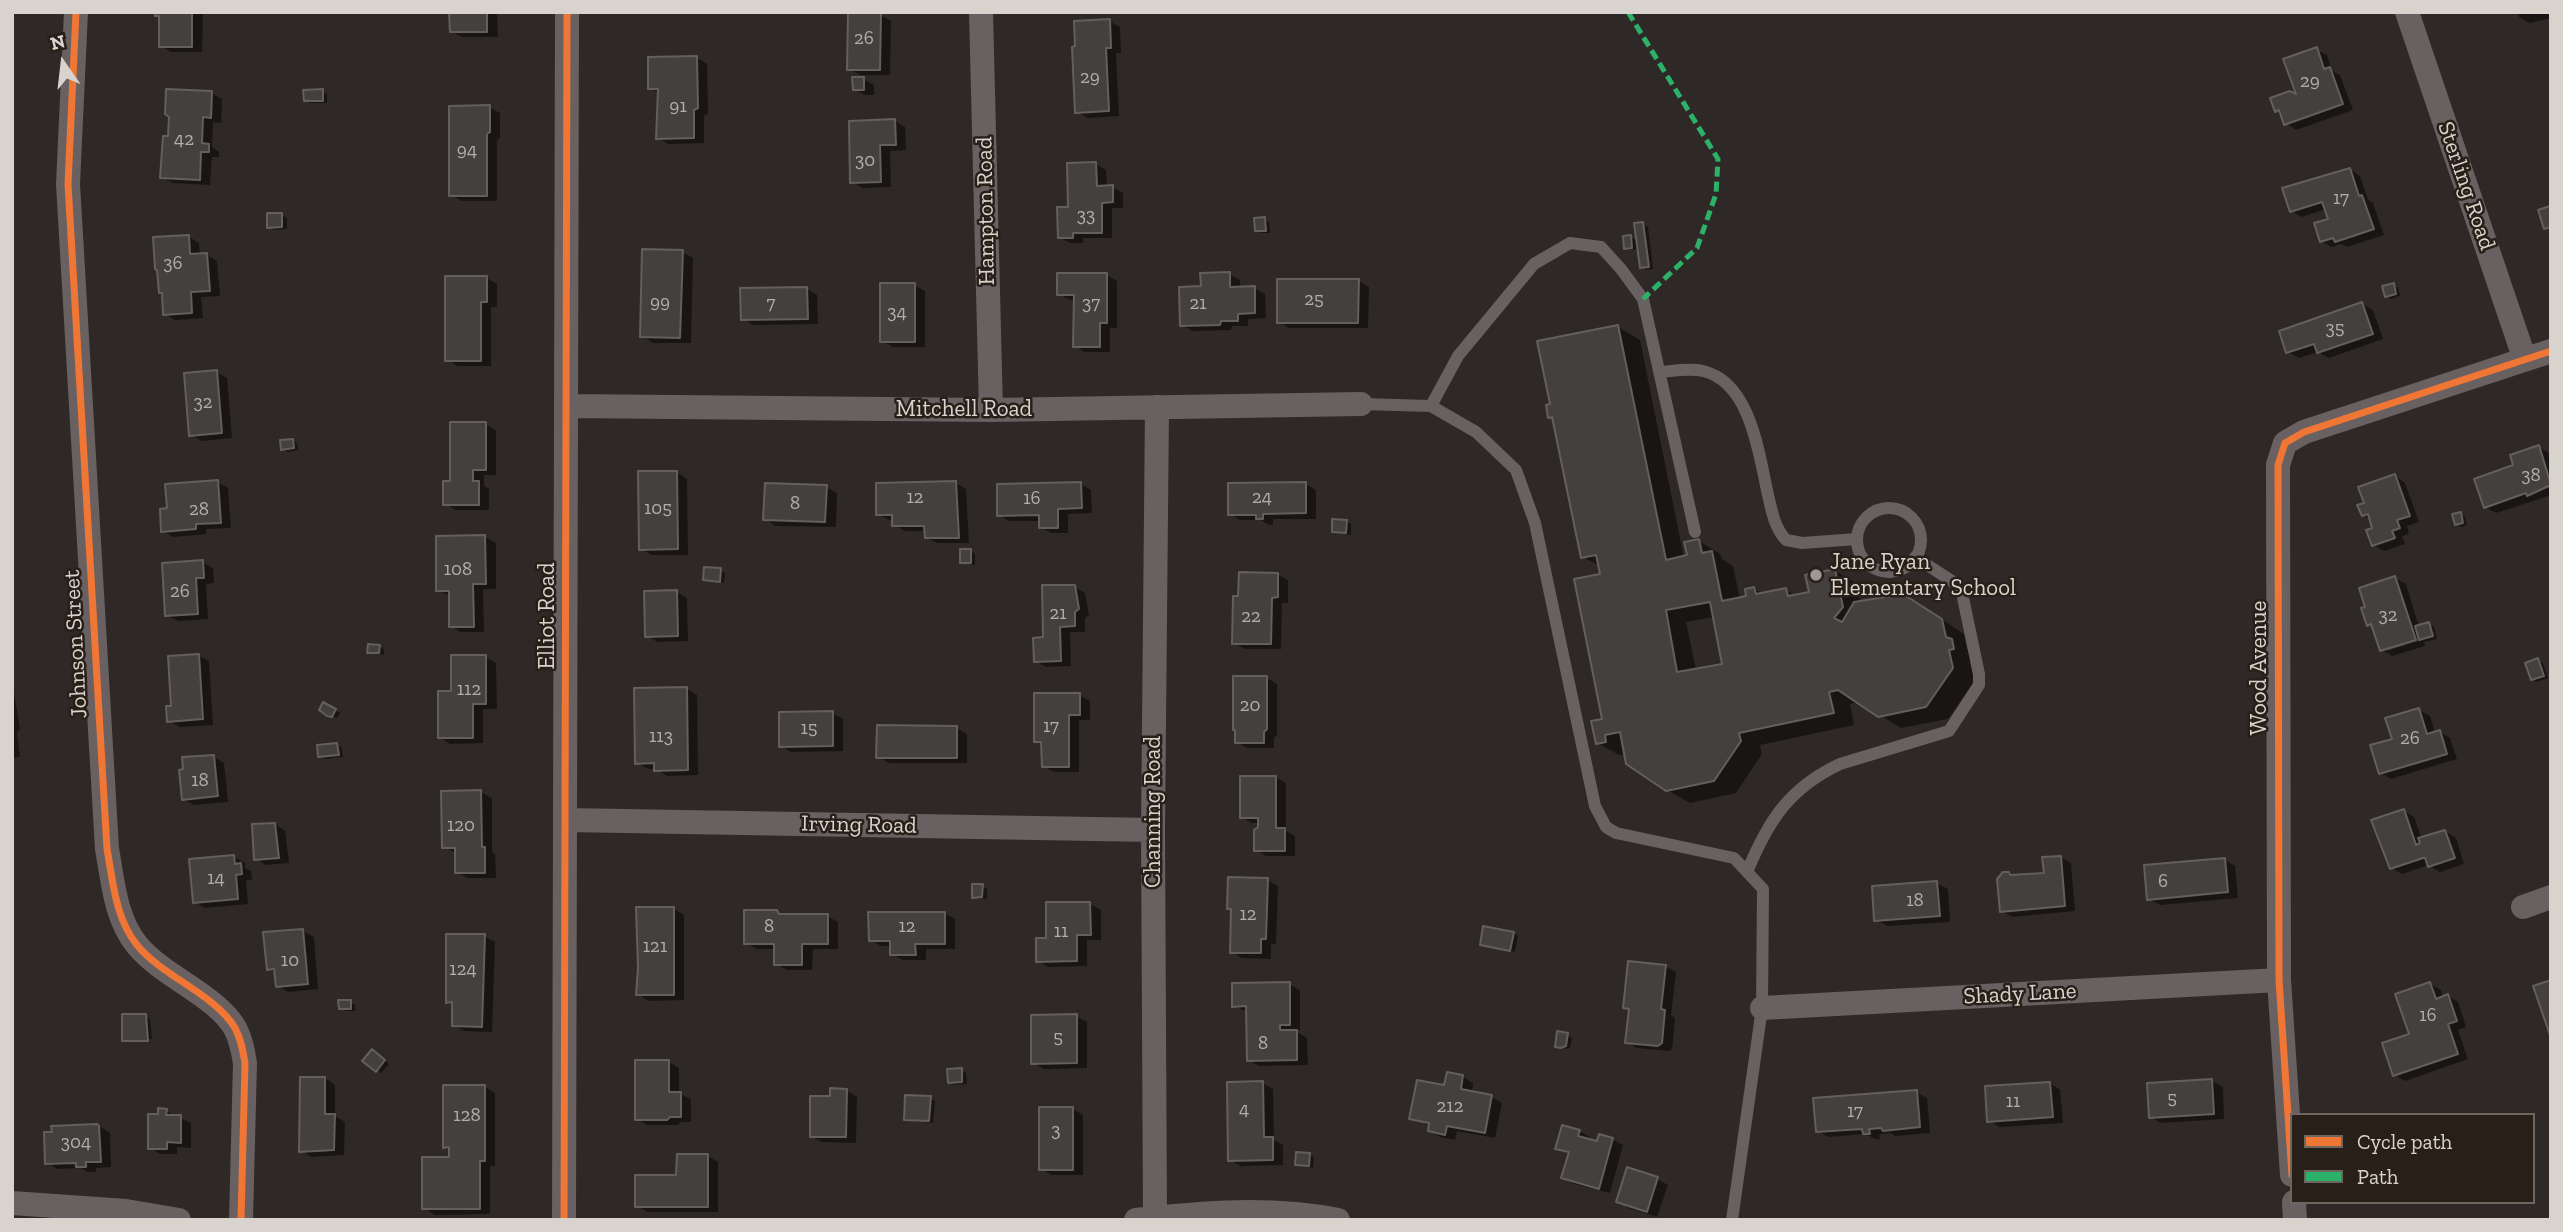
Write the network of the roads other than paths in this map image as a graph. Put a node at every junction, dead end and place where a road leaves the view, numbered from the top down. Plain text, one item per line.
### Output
1 (76, 12) edge
2 (567, 12) edge
3 (981, 12) edge
4 (2407, 12) edge
5 (2551, 351) edge
6 (2525, 360) junction
7 (1660, 372) junction
8 (1361, 404) joint
9 (568, 406) junction
10 (1157, 407) junction
11 (1431, 407) junction
12 (992, 410) junction
13 (1695, 532) dead end
14 (1857, 539) junction
15 (1915, 557) junction
16 (565, 820) junction
17 (1153, 830) junction
18 (1747, 872) junction
19 (2551, 897) edge
20 (2523, 907) dead end
21 (2279, 980) junction
22 (1762, 1008) junction
23 (2290, 1145) edge
24 (12, 1203) edge
25 (126, 1215) edge
26 (1307, 1217) edge
27 (1145, 1219) edge
28 (179, 1220) edge
29 (241, 1220) edge
30 (564, 1220) edge
31 (1338, 1220) edge
32 (1732, 1220) edge

1 - 29 street, Johnson Street
2 - 9 street, Elliot Road
3 - 12 street, Hampton Road
4 - 6 street, Sterling Road
5 - 6 street, Wood Avenue
6 - 21 street, Wood Avenue
7 - 11 lane
7 - 13 lane
7 - 14 lane
8 - 10 street, Mitchell Road
8 - 11 lane
9 - 12 street, Mitchell Road
9 - 16 street, Elliot Road
10 - 12 street, Mitchell Road
10 - 17 street, Channing Road
11 - 18 lane
14 - 15 lane
14 - 15 lane
15 - 18 lane
16 - 17 street, Irving Road
16 - 30 street, Elliot Road
17 - 27 street, Channing Road
18 - 22 lane
19 - 20 street
21 - 22 street, Shady Lane
21 - 23 street, Wood Avenue
22 - 32 lane
24 - 25 street
25 - 28 street
26 - 27 street
26 - 31 street

